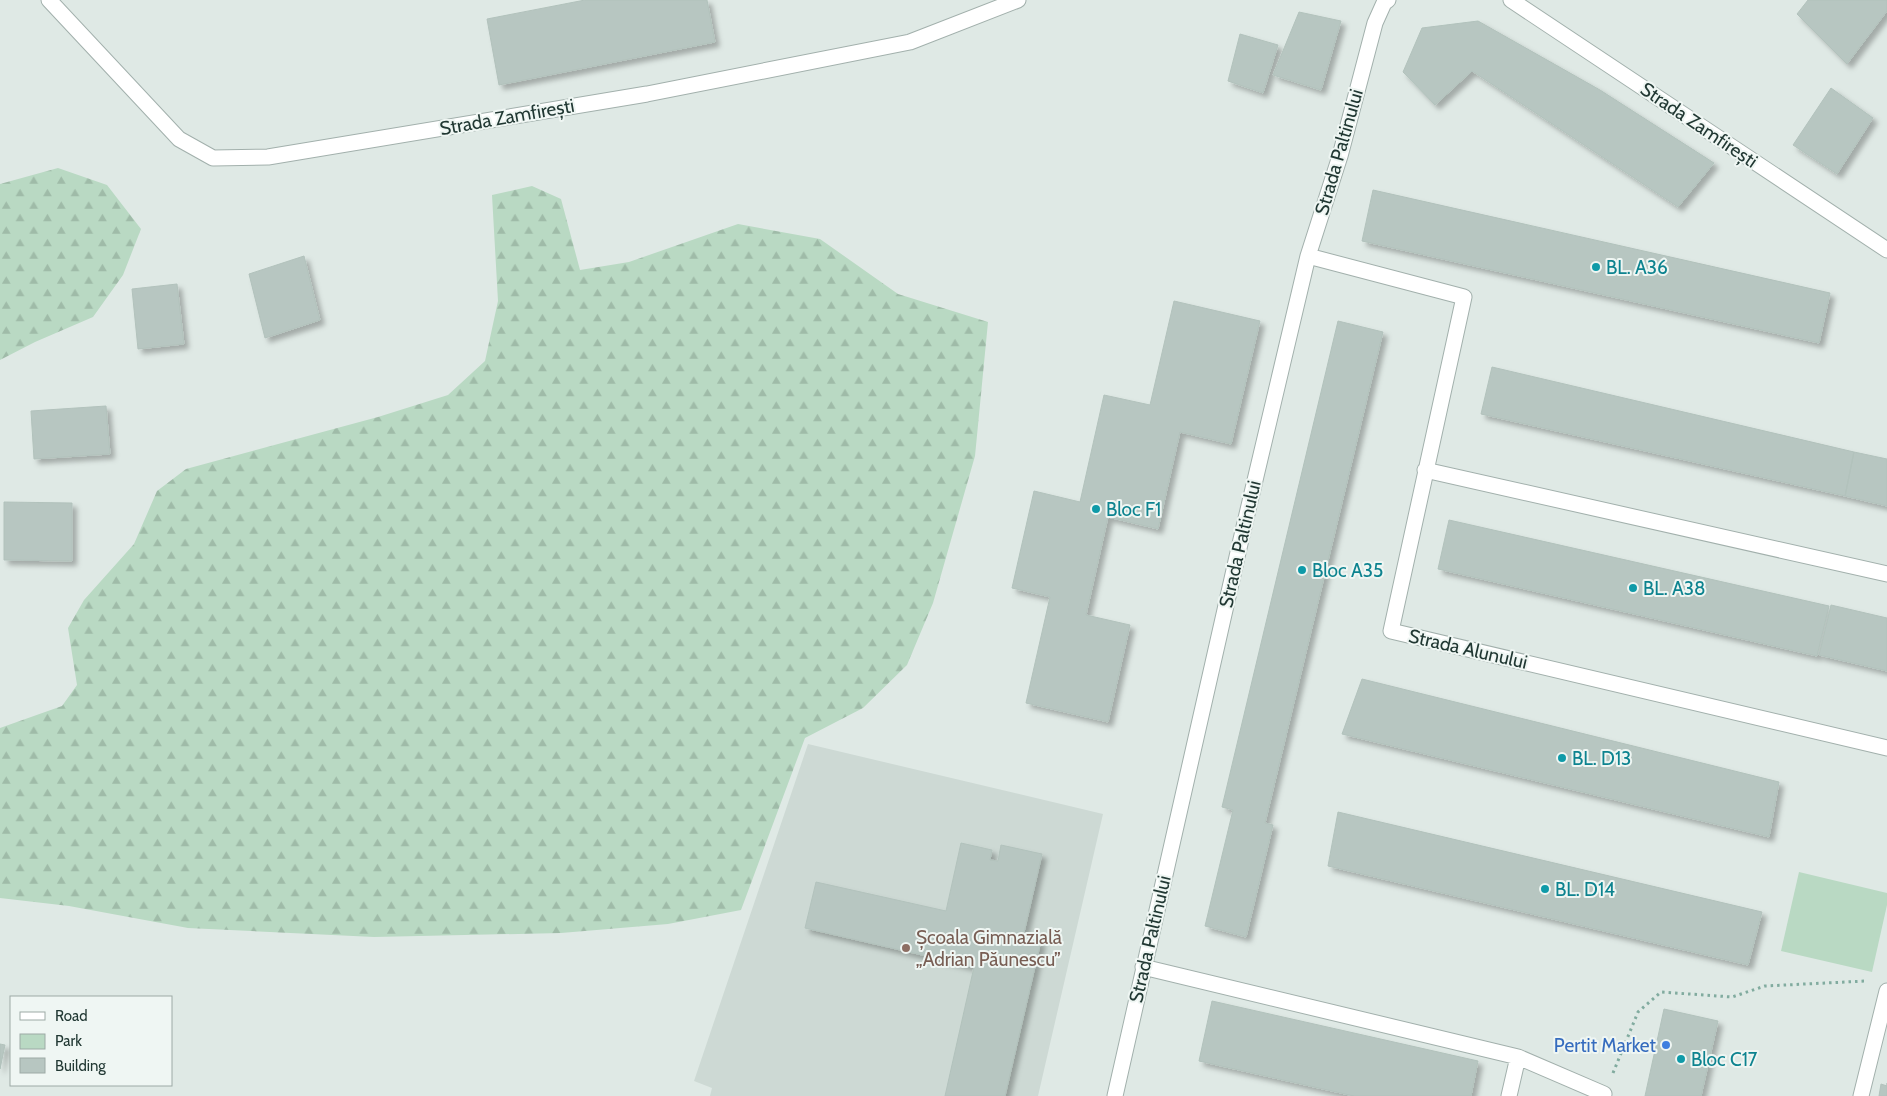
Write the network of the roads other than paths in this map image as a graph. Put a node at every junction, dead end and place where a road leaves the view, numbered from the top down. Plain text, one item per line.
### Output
1 (49, 0) edge
2 (1018, 0) edge
3 (1388, 0) edge
4 (1510, 0) edge
5 (1887, 250) edge
6 (1308, 256) junction
7 (1425, 470) junction
8 (1887, 574) edge
9 (1887, 748) edge
10 (1143, 967) junction
11 (1887, 991) edge
12 (1518, 1058) junction
13 (1604, 1095) edge
14 (1115, 1096) edge
15 (1509, 1096) edge
16 (1860, 1096) edge

1 - 2 street, Strada Zamfirești
3 - 6 street, Strada Paltinului
4 - 5 street, Strada Zamfirești
6 - 7 street, Strada Alunului
6 - 10 street, Strada Paltinului
7 - 8 street
7 - 9 street, Strada Alunului
10 - 12 street
10 - 14 street, Strada Paltinului
11 - 16 street
12 - 13 street
12 - 15 street

